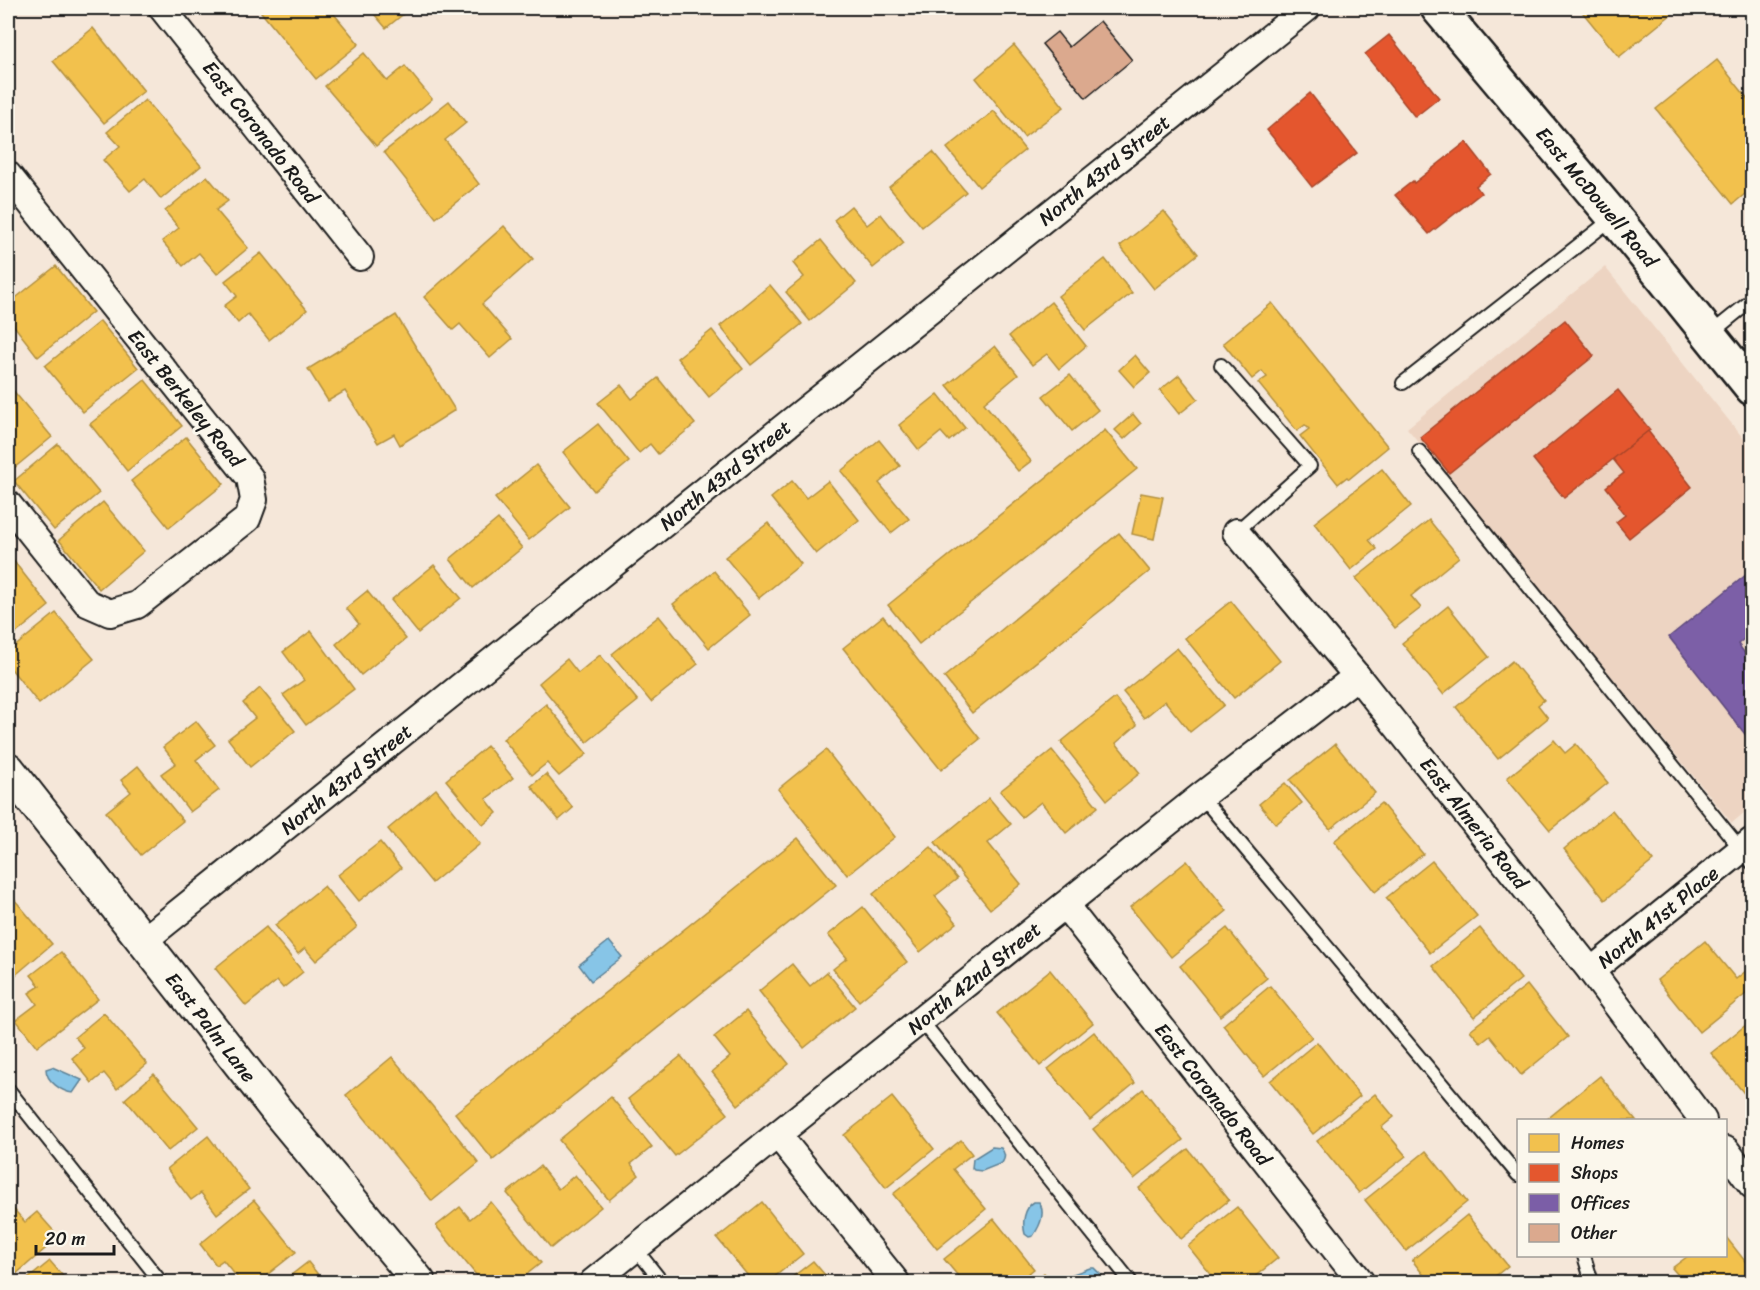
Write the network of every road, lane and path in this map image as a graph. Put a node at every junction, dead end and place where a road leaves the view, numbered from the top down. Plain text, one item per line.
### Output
1 (162, 8) edge
2 (1306, 8) edge
3 (1438, 8) edge
4 (8, 175) edge
5 (1614, 217) junction
6 (360, 257) dead end
7 (1752, 300) edge
8 (1709, 334) junction
9 (1221, 365) dead end
10 (1403, 383) dead end
11 (1752, 388) edge
12 (1419, 451) dead end
13 (8, 504) edge
14 (1236, 532) joint
15 (1357, 676) junction
16 (8, 769) edge
17 (1201, 796) junction
18 (1749, 851) edge
19 (1065, 905) junction
20 (143, 942) junction
21 (1591, 971) junction
22 (921, 1020) junction
23 (8, 1089) edge
24 (1702, 1119) edge
25 (778, 1135) junction
26 (1727, 1153) edge
27 (1517, 1174) edge
28 (1752, 1185) edge
29 (635, 1248) junction
30 (1584, 1257) edge
31 (161, 1282) edge
32 (419, 1282) edge
33 (593, 1282) edge
34 (662, 1282) edge
35 (896, 1282) edge
36 (1131, 1282) edge
37 (1361, 1282) edge
38 (1592, 1282) edge

1 - 6 street, East Coronado Road
2 - 20 street, North 43rd Street
3 - 5 main road, East McDowell Road
4 - 13 street, East Berkeley Road
5 - 8 main road, East McDowell Road
5 - 10 lane
7 - 8 lane
8 - 11 main road, East McDowell Road
9 - 14 lane
12 - 18 lane
14 - 15 street, East Almeria Road
15 - 17 street, North 42nd Street
15 - 21 street, East Almeria Road
16 - 20 street, East Palm Lane
17 - 19 street, North 42nd Street
17 - 27 lane
18 - 21 street, North 41st Place
19 - 22 street, North 42nd Street
19 - 37 street, East Coronado Road
20 - 32 street, East Palm Lane
21 - 24 street, East Almeria Road
22 - 25 street, North 42nd Street
22 - 36 lane
23 - 31 lane
25 - 29 street, North 42nd Street
25 - 35 street
26 - 28 street
29 - 33 street, North 42nd Street
29 - 34 lane
30 - 38 lane

